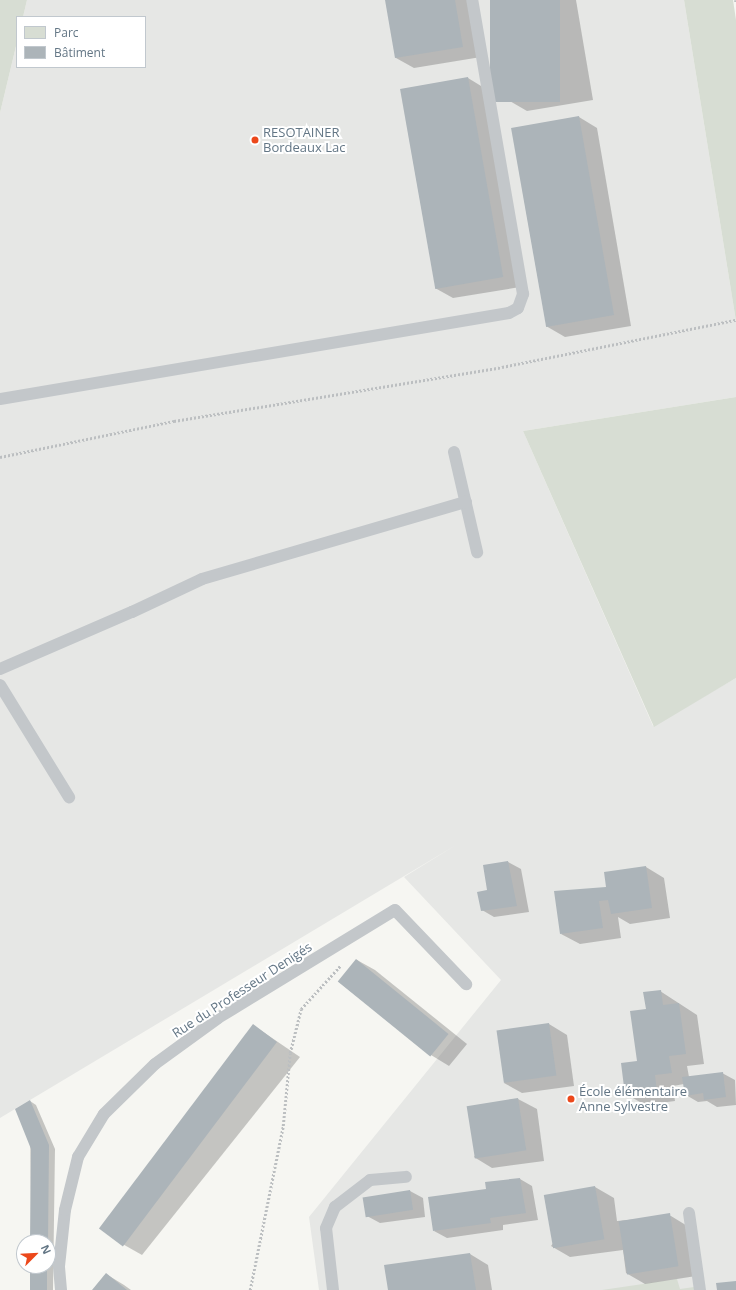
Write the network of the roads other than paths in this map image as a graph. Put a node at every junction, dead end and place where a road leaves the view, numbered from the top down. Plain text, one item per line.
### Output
1 (472, 0) edge
2 (0, 399) edge
3 (454, 452) dead end
4 (466, 502) junction
5 (477, 552) dead end
6 (0, 669) edge
7 (0, 685) edge
8 (70, 797) dead end
9 (466, 984) dead end
10 (406, 1177) dead end
11 (689, 1213) dead end
12 (61, 1290) edge
13 (333, 1290) edge
14 (700, 1290) edge

1 - 2 lane
3 - 4 lane
4 - 5 lane
4 - 6 lane
7 - 8 lane
9 - 12 lane, Rue du Professeur Denigés
10 - 13 lane
11 - 14 lane

